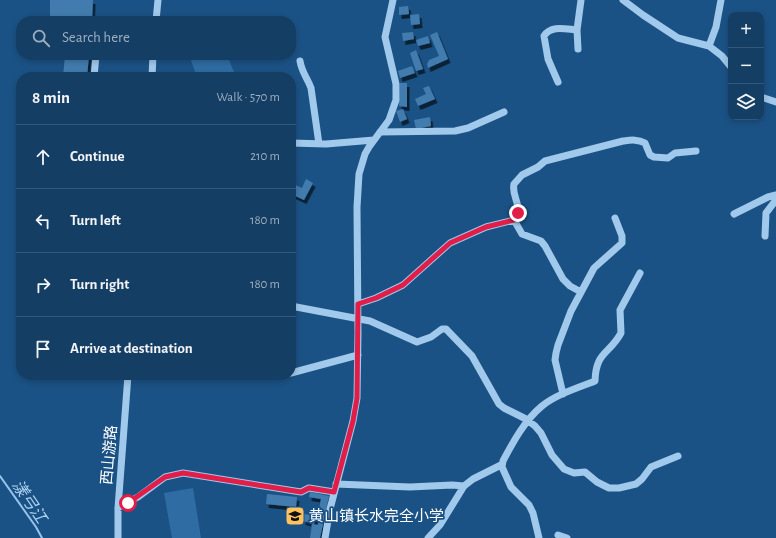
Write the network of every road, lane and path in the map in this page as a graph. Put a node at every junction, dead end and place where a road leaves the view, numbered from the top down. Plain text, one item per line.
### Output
1 (158, 0) edge
2 (392, 0) edge
3 (582, 0) edge
4 (623, 0) edge
5 (721, 0) edge
6 (156, 16) edge
7 (577, 30) junction
8 (709, 46) junction
9 (578, 49) dead end
10 (96, 60) edge
11 (153, 60) edge
12 (300, 61) dead end
13 (728, 64) edge
14 (94, 72) edge
15 (152, 72) edge
16 (558, 82) dead end
17 (764, 98) edge
18 (776, 102) edge
19 (504, 112) dead end
20 (380, 132) junction
21 (374, 140) junction
22 (296, 143) edge
23 (319, 144) junction
24 (696, 151) dead end
25 (776, 195) edge
26 (776, 200) edge
27 (734, 214) dead end
28 (615, 218) dead end
29 (514, 220) junction
30 (765, 236) dead end
31 (640, 273) dead end
32 (581, 292) junction
33 (358, 304) junction
34 (296, 307) edge
35 (358, 318) junction
36 (358, 355) junction
37 (296, 372) edge
38 (128, 380) edge
39 (563, 394) junction
40 (529, 420) junction
41 (678, 456) dead end
42 (502, 465) junction
43 (336, 484) junction
44 (464, 486) junction
45 (334, 492) junction
46 (118, 508) junction
47 (558, 535) dead end
48 (118, 538) edge
49 (325, 538) edge
50 (428, 538) edge
51 (539, 538) edge
52 (567, 538) edge

1 - 6 street
2 - 20 street
3 - 7 street
4 - 8 street
5 - 8 street
7 - 9 street
7 - 16 street
8 - 13 street
10 - 14 street
11 - 15 street
12 - 23 street
17 - 18 street
19 - 20 street
20 - 21 street
21 - 23 street
21 - 33 street
22 - 23 street
24 - 29 street
25 - 27 street
26 - 30 street
28 - 32 street
29 - 32 street
29 - 33 street
31 - 39 street
32 - 39 street
33 - 35 street
34 - 35 street
35 - 36 street
35 - 40 street
36 - 37 street
36 - 43 street
38 - 46 street, 西山游路
39 - 40 street
40 - 41 street
40 - 42 street
42 - 44 street
42 - 51 street
43 - 44 street
43 - 45 street
44 - 50 street
45 - 46 street
45 - 49 street
46 - 48 street, 西山游路
47 - 52 street

